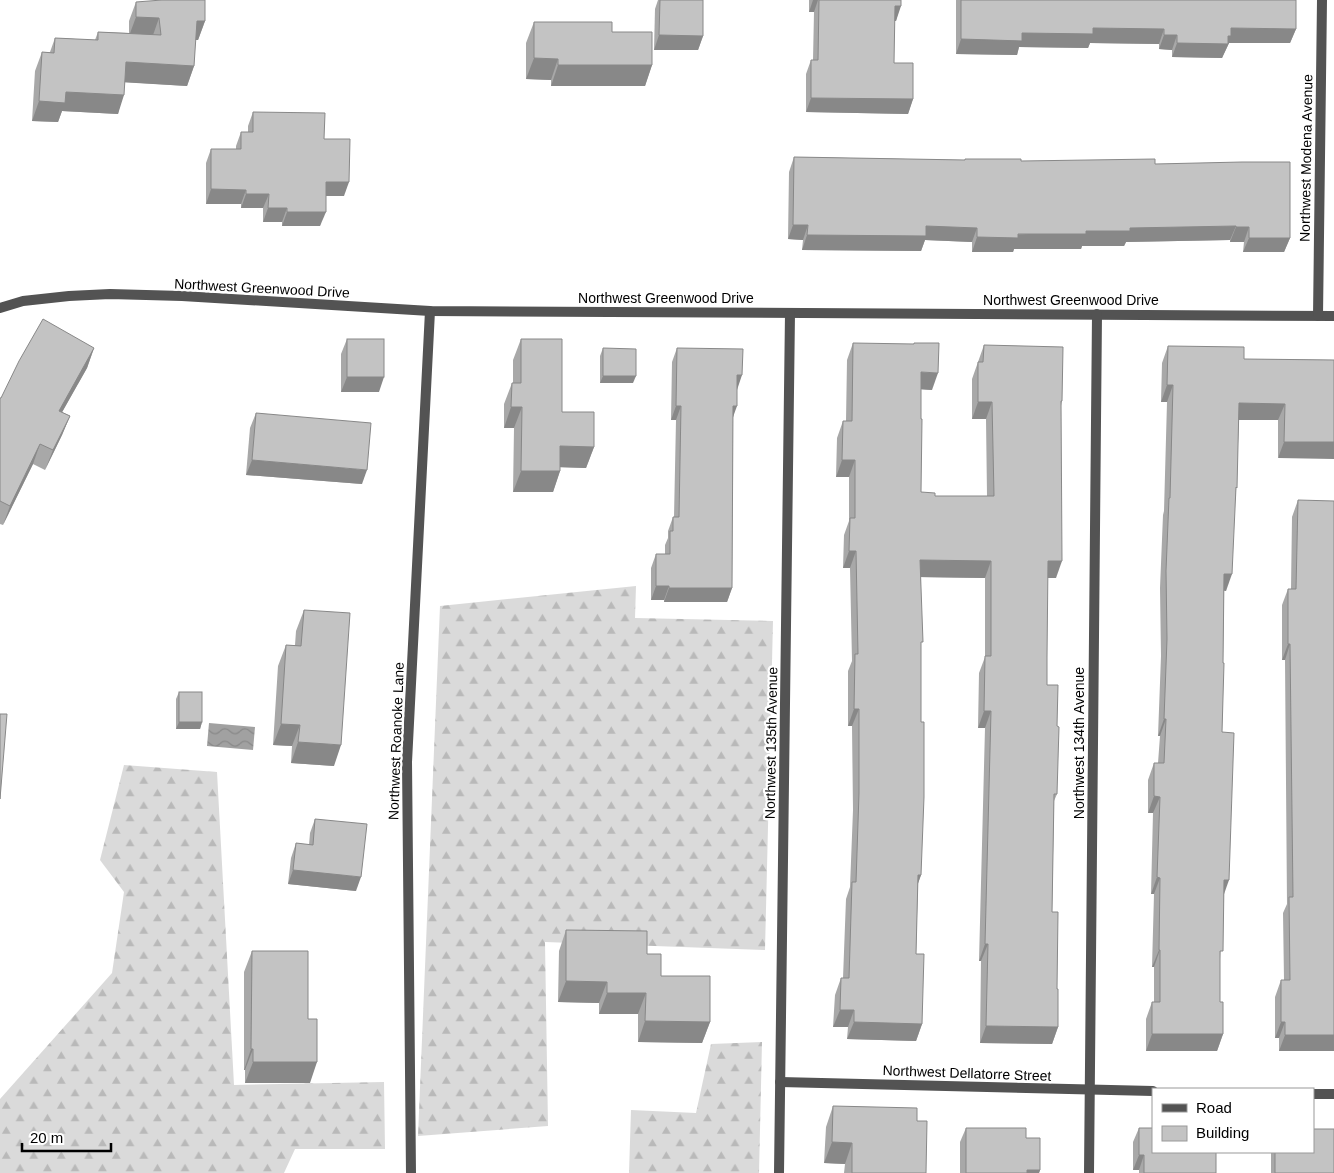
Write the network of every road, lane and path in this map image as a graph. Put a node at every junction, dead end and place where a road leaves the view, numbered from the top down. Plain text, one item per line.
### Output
1 (1322, 0) edge
2 (0, 308) edge
3 (430, 311) junction
4 (790, 313) junction
5 (1097, 314) junction
6 (1318, 316) junction
7 (1334, 316) edge
8 (780, 1082) junction
9 (1090, 1091) junction
10 (1152, 1091) edge
11 (1314, 1094) edge
12 (1334, 1094) edge
13 (411, 1173) edge
14 (779, 1173) edge
15 (1089, 1173) edge

1 - 6 street, Northwest Modena Avenue
2 - 3 street, Northwest Greenwood Drive
3 - 4 street, Northwest Greenwood Drive
3 - 13 street, Northwest Roanoke Lane
4 - 5 street, Northwest Greenwood Drive
4 - 8 street, Northwest 135th Avenue
5 - 6 street, Northwest Greenwood Drive
5 - 9 street, Northwest 134th Avenue
6 - 7 street, Northwest Greenwood Drive
8 - 9 street, Northwest Dellatorre Street
8 - 14 street, Northwest 135th Avenue
9 - 10 street, Northwest Dellatorre Street
9 - 15 street, Northwest 134th Avenue
11 - 12 street

